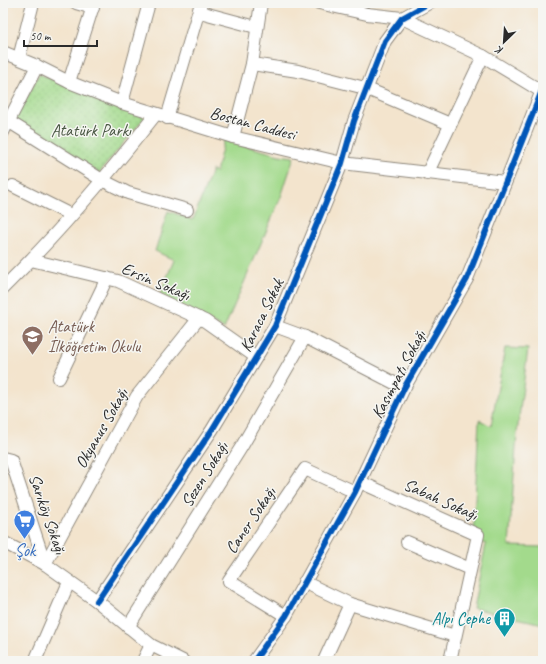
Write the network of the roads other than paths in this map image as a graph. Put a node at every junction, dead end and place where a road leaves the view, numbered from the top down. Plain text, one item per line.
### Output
1 (33, 3) edge
2 (76, 3) edge
3 (149, 3) edge
4 (261, 3) edge
5 (319, 3) edge
6 (429, 3) edge
7 (93, 5) edge
8 (200, 8) edge
9 (402, 18) junction
10 (256, 27) junction
11 (3, 52) edge
12 (483, 56) junction
13 (19, 58) junction
14 (252, 64) junction
15 (37, 66) junction
16 (69, 82) junction
17 (365, 88) junction
18 (542, 90) edge
19 (122, 103) junction
20 (161, 116) junction
21 (450, 124) junction
22 (6, 127) edge
23 (233, 137) junction
24 (342, 164) junction
25 (427, 174) junction
26 (102, 180) junction
27 (506, 182) junction
28 (13, 186) dead end
29 (186, 210) dead end
30 (71, 215) junction
31 (31, 260) junction
32 (107, 278) junction
33 (3, 288) edge
34 (199, 318) junction
35 (275, 326) junction
36 (305, 337) junction
37 (256, 357) junction
38 (59, 378) dead end
39 (404, 388) junction
40 (3, 458) edge
41 (358, 487) junction
42 (3, 542) edge
43 (406, 542) dead end
44 (45, 564) junction
45 (470, 569) junction
46 (69, 582) junction
47 (304, 582) junction
48 (97, 601) junction
49 (350, 604) junction
50 (286, 616) junction
51 (128, 627) junction
52 (455, 636) junction
53 (151, 645) junction
54 (35, 661) edge
55 (143, 661) edge
56 (183, 661) edge
57 (254, 661) edge
58 (324, 661) edge
59 (450, 661) edge

1 - 13 street
2 - 7 street
3 - 19 street
4 - 10 street
5 - 9 street
6 - 9 street
7 - 16 street
8 - 10 street
8 - 20 street
9 - 12 street
9 - 17 street, Karaca Sokak
10 - 14 street
11 - 13 street, Bostan Caddesi
12 - 18 street
12 - 21 street
13 - 15 street, Bostan Caddesi
14 - 17 street
14 - 23 street
15 - 16 street, Bostan Caddesi
15 - 22 street
16 - 19 street, Bostan Caddesi
17 - 21 street
17 - 24 street, Karaca Sokak
18 - 27 street, Kasımpatı Sokağı
19 - 20 street, Bostan Caddesi
20 - 23 street, Bostan Caddesi
20 - 26 street
21 - 25 street
22 - 26 street
23 - 24 street, Bostan Caddesi
24 - 25 street, Bostan Caddesi
24 - 35 street, Karaca Sokak
25 - 27 street, Bostan Caddesi
26 - 29 street
26 - 30 street
27 - 39 street, Kasımpatı Sokağı
28 - 30 street
30 - 31 street
31 - 32 street, Ersin Sokağı
31 - 33 street
32 - 34 street, Ersin Sokağı
32 - 38 street
34 - 37 street, Ersin Sokağı
34 - 44 street, Okyanus Sokağı
35 - 36 street
35 - 37 street, Karaca Sokak
36 - 39 street
36 - 51 street, Sezen Sokağı
37 - 48 street, Karaca Sokak
39 - 41 street, Kasımpatı Sokağı
40 - 44 street, Sarıköy Sokağı
41 - 45 street, Sabah Sokağı
41 - 47 street, Kasımpatı Sokağı
41 - 50 street, Caner Sokağı
42 - 44 street
43 - 45 street
44 - 46 street, Sarıköy Sokağı
45 - 52 street, Sabah Sokağı
46 - 48 street, Sarıköy Sokağı
46 - 54 street
47 - 49 street
47 - 50 street, Kasımpatı Sokağı
48 - 51 street, Sarıköy Sokağı
49 - 52 street
49 - 58 street
50 - 57 street, Kasımpatı Sokağı
51 - 53 street, Sarıköy Sokağı
52 - 59 street, Sabah Sokağı
53 - 55 street
53 - 56 street, Sarıköy Sokağı

